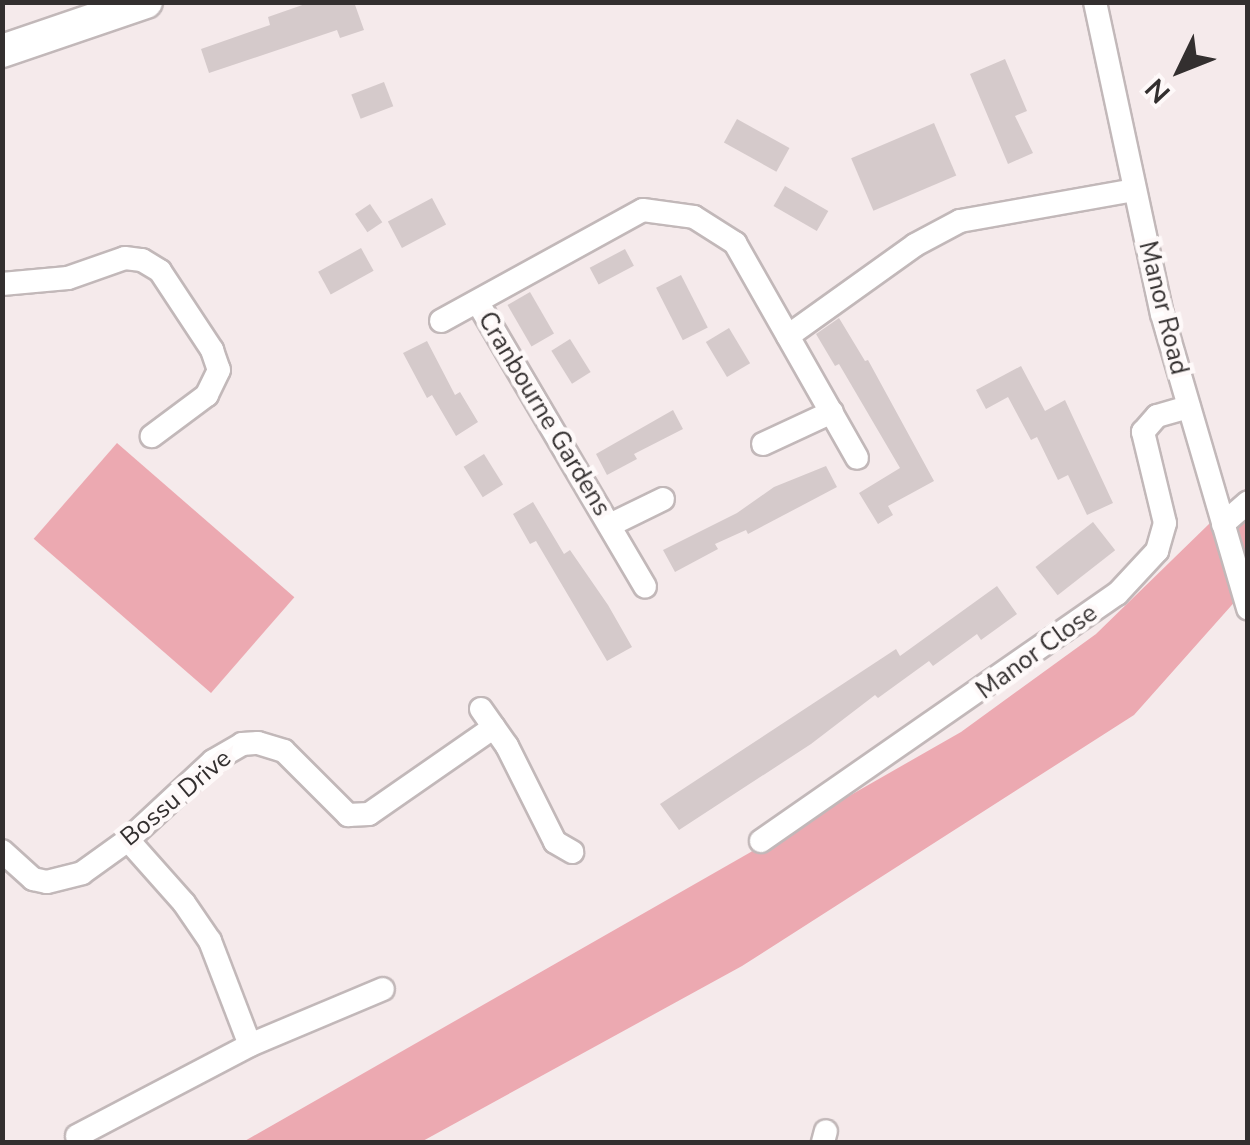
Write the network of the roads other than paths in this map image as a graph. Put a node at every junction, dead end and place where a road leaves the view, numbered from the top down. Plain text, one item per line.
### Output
1 (146, 2) edge
2 (1095, 2) edge
3 (2, 51) edge
4 (1134, 190) junction
5 (2, 284) edge
6 (478, 303) junction
7 (441, 321) dead end
8 (788, 336) junction
9 (1189, 407) junction
10 (832, 412) junction
11 (152, 436) dead end
12 (763, 444) dead end
13 (857, 458) dead end
14 (663, 499) dead end
15 (1248, 502) edge
16 (1223, 524) junction
17 (610, 525) junction
18 (645, 586) dead end
19 (1248, 609) edge
20 (128, 840) junction
21 (760, 841) dead end
22 (2, 851) edge
23 (572, 852) dead end
24 (383, 989) dead end
25 (250, 1045) junction
26 (77, 1136) dead end

1 - 3 main road
2 - 4 street, Manor Road
4 - 8 street
4 - 9 street, Manor Road
5 - 11 street
6 - 7 street, Cranbourne Gardens
6 - 8 street, Cranbourne Gardens
6 - 17 street, Cranbourne Gardens
8 - 10 street, Cranbourne Gardens
9 - 16 street, Manor Road
9 - 21 street, Manor Close
10 - 12 street
10 - 13 street, Cranbourne Gardens
14 - 17 street, Cranbourne Gardens
15 - 16 street
16 - 19 street, Manor Road
17 - 18 street, Cranbourne Gardens
20 - 22 street, Bossu Drive
20 - 23 street, Bossu Drive
20 - 25 street
24 - 25 street
25 - 26 street

